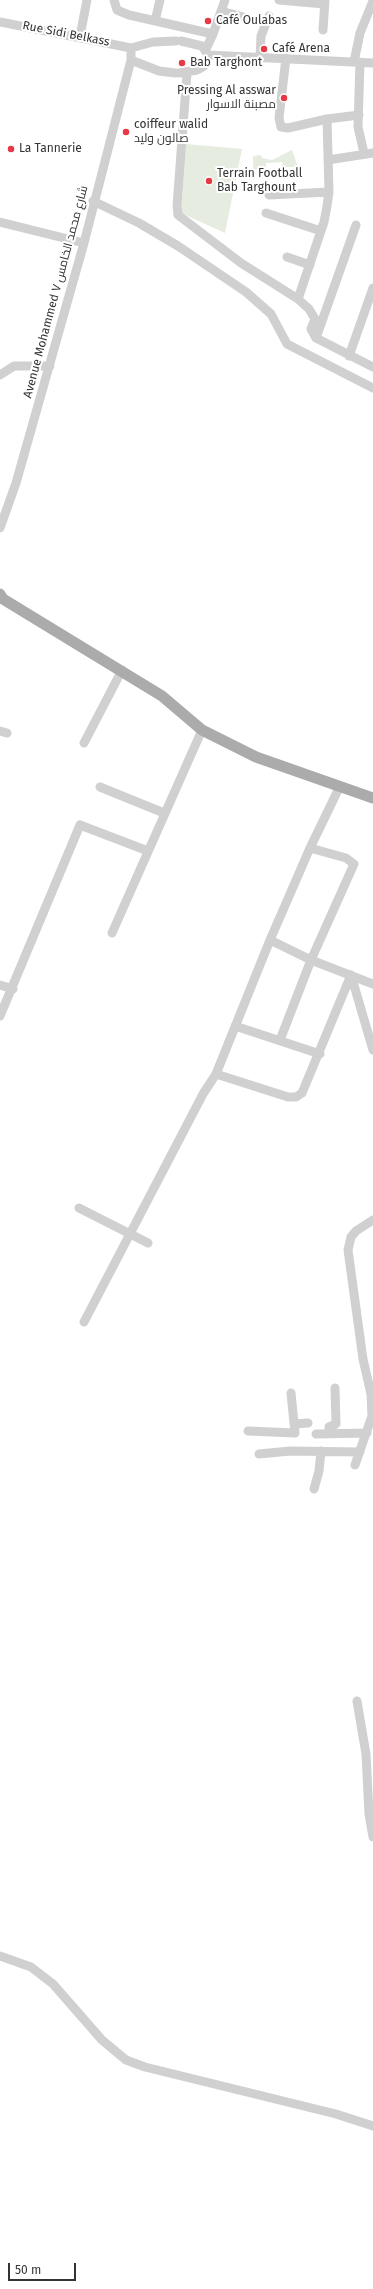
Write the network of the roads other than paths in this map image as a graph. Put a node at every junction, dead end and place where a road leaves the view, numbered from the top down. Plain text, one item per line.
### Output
1 (87, 0) edge
2 (114, 0) edge
3 (160, 0) edge
4 (225, 0) edge
5 (279, 0) edge
6 (373, 1) edge
7 (324, 2) edge
8 (221, 11) junction
9 (269, 16) dead end
10 (247, 18) dead end
11 (155, 21) junction
12 (0, 22) edge
13 (322, 30) dead end
14 (213, 34) junction
15 (80, 36) junction
16 (131, 48) junction
17 (207, 52) junction
18 (260, 57) junction
19 (286, 58) junction
20 (131, 60) junction
21 (357, 62) junction
22 (373, 63) edge
23 (180, 73) junction
24 (359, 115) junction
25 (327, 119) junction
26 (368, 153) edge
27 (328, 160) junction
28 (329, 192) junction
29 (269, 195) dead end
30 (93, 201) junction
31 (266, 213) dead end
32 (0, 222) edge
33 (356, 225) dead end
34 (321, 232) junction
35 (84, 243) junction
36 (287, 257) dead end
37 (310, 265) junction
38 (373, 288) edge
39 (298, 299) junction
40 (316, 338) junction
41 (349, 356) junction
42 (50, 366) junction
43 (373, 367) edge
44 (0, 375) edge
45 (373, 388) edge
46 (0, 528) edge
47 (1, 597) edge
48 (122, 670) junction
49 (202, 730) junction
50 (84, 743) dead end
51 (100, 787) dead end
52 (339, 788) junction
53 (373, 798) edge
54 (164, 813) junction
55 (310, 848) junction
56 (148, 851) junction
57 (112, 933) dead end
58 (270, 940) junction
59 (311, 960) junction
60 (351, 975) junction
61 (373, 984) edge
62 (0, 985) edge
63 (13, 989) junction
64 (0, 1016) edge
65 (235, 1026) junction
66 (280, 1040) junction
67 (373, 1050) edge
68 (320, 1054) junction
69 (216, 1074) junction
70 (80, 1208) dead end
71 (373, 1220) edge
72 (130, 1234) junction
73 (148, 1243) dead end
74 (84, 1322) dead end
75 (335, 1388) dead end
76 (291, 1393) dead end
77 (308, 1423) dead end
78 (295, 1424) junction
79 (248, 1431) dead end
80 (329, 1433) junction
81 (367, 1433) junction
82 (316, 1434) dead end
83 (321, 1451) junction
84 (360, 1452) junction
85 (259, 1454) dead end
86 (355, 1465) dead end
87 (314, 1489) dead end
88 (357, 1701) dead end
89 (373, 1837) edge
90 (0, 1956) edge
91 (373, 2126) edge

1 - 15 street
2 - 11 street
3 - 11 street
4 - 8 street
5 - 7 street
6 - 21 street
7 - 13 street
8 - 10 street
8 - 14 street
9 - 18 street
11 - 14 street
12 - 15 street, Rue Sidi Belkass
14 - 17 street
15 - 16 street, Rue Sidi Belkass
16 - 17 street
16 - 20 street, Avenue Mohammed V شارع محمد الخامس
17 - 18 street
17 - 23 street
18 - 19 street
19 - 21 street
19 - 25 street
20 - 23 street
20 - 30 street, Avenue Mohammed V شارع محمد الخامس
21 - 22 street
21 - 24 street
23 - 39 street
24 - 25 street
24 - 26 street
25 - 27 street
26 - 27 street
27 - 28 street
28 - 29 street
28 - 34 street
30 - 35 street, Avenue Mohammed V شارع محمد الخامس
30 - 45 street
31 - 34 street
32 - 35 street
33 - 40 street
34 - 37 street
35 - 42 street, Avenue Mohammed V شارع محمد الخامس
36 - 37 street
37 - 39 street
38 - 41 street
39 - 40 street
40 - 41 street
41 - 43 street
42 - 44 street
42 - 46 street, Avenue Mohammed V شارع محمد الخامس
47 - 48 main road
48 - 49 main road
48 - 50 street
49 - 52 main road
49 - 54 street
51 - 54 street
52 - 53 main road
52 - 55 street
54 - 56 street
55 - 58 street
55 - 59 street
56 - 57 street
56 - 63 street
58 - 59 street
58 - 65 street
59 - 60 street
59 - 66 street
60 - 61 street
60 - 67 street
60 - 68 street
62 - 63 street
63 - 64 street
65 - 66 street
65 - 69 street
66 - 68 street
68 - 69 street
69 - 72 street
70 - 72 street
71 - 81 street
72 - 73 street
72 - 74 street
75 - 80 street
76 - 78 street
77 - 78 street
78 - 79 street
80 - 81 street
80 - 82 street
81 - 84 street
83 - 84 street
83 - 85 street
83 - 87 street
84 - 86 street
88 - 89 street
90 - 91 street

